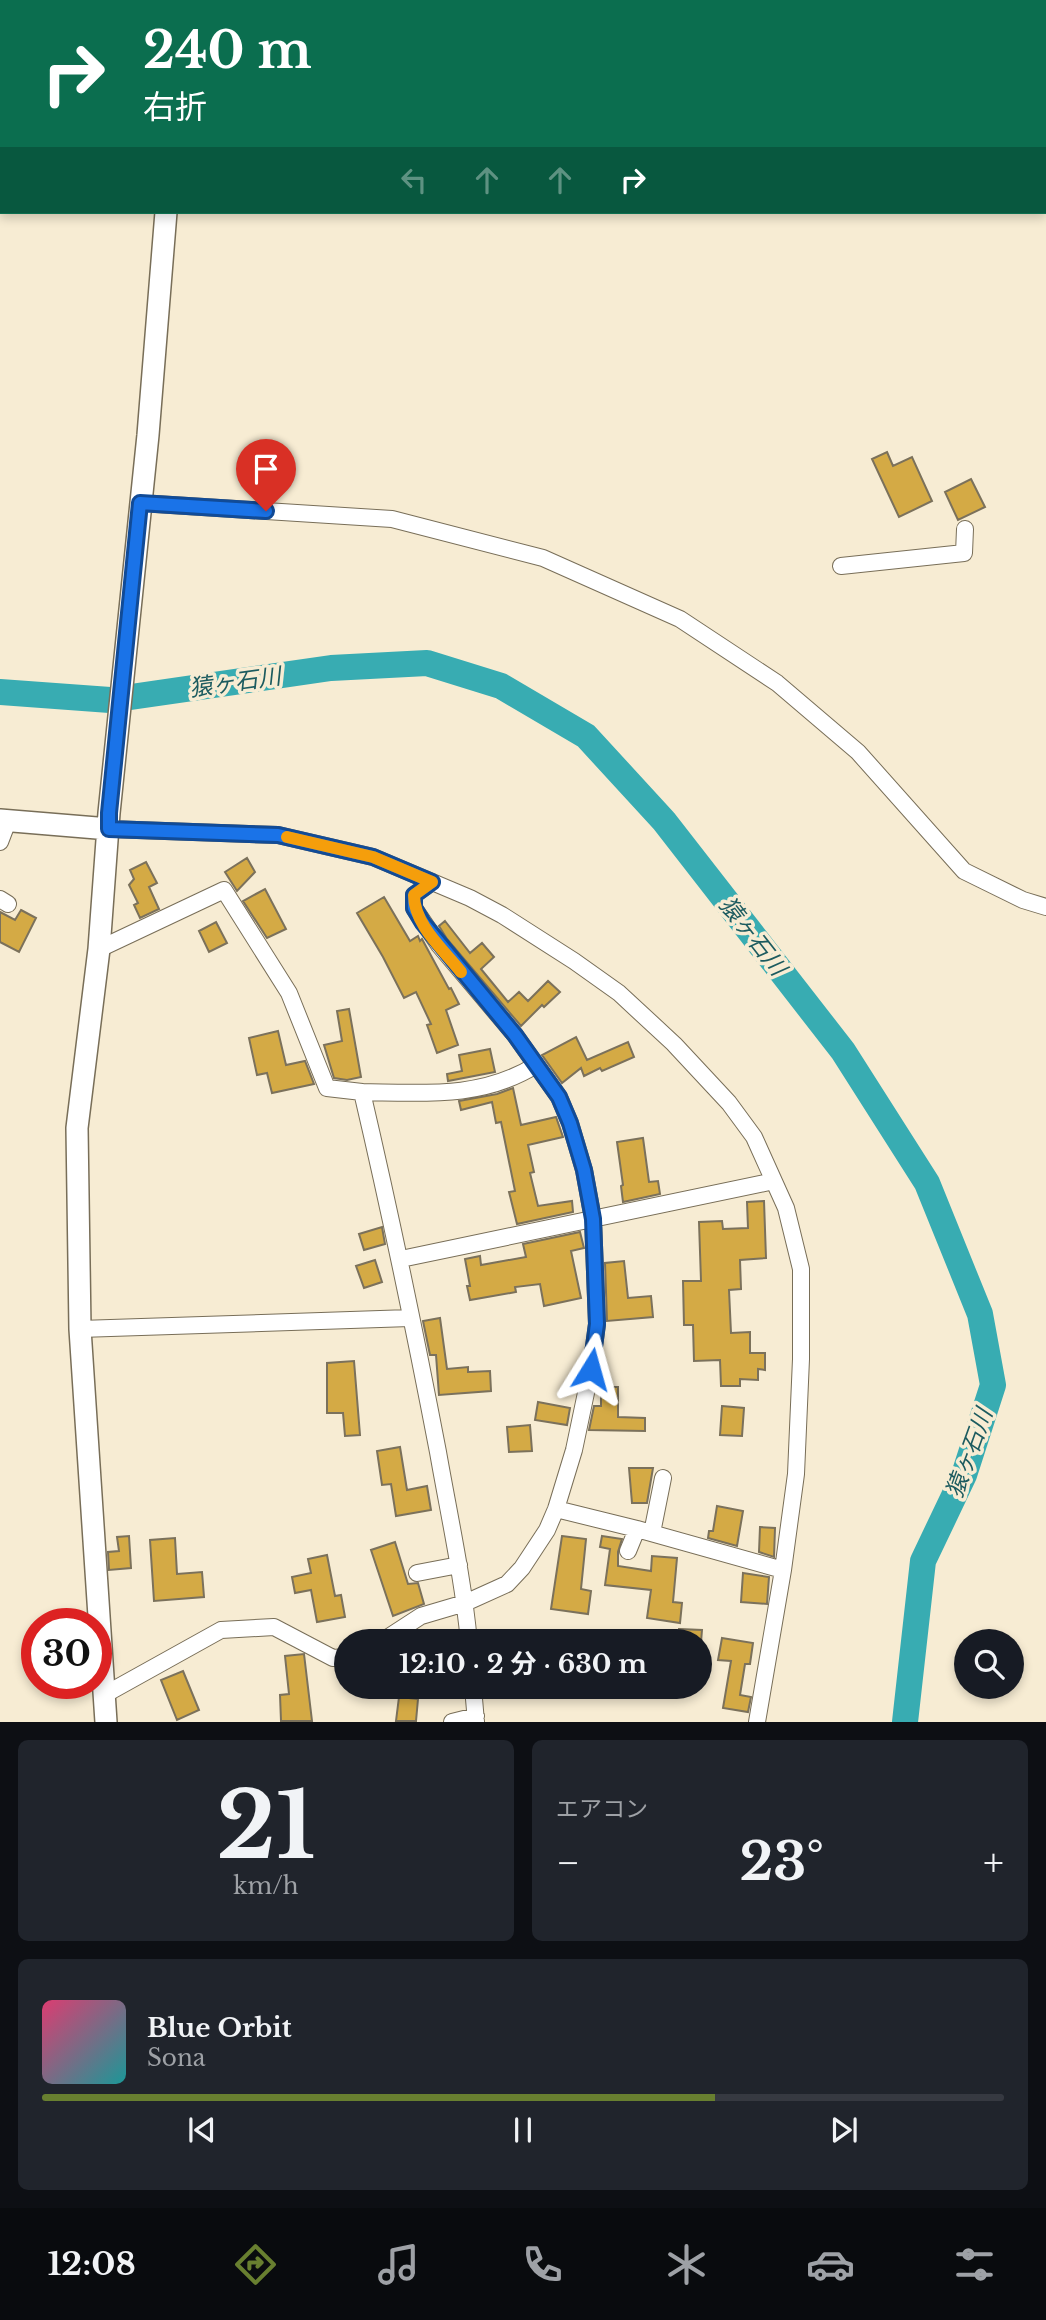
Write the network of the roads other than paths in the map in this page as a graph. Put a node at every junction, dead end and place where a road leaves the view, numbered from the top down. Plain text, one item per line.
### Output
1 (166, 214) edge
2 (140, 503) junction
3 (965, 529) dead end
4 (841, 566) dead end
5 (4, 821) edge
6 (109, 821) junction
7 (0, 842) edge
8 (432, 882) junction
9 (1046, 907) edge
10 (99, 949) junction
11 (536, 1065) junction
12 (362, 1093) junction
13 (774, 1181) junction
14 (593, 1219) junction
15 (401, 1259) junction
16 (410, 1318) junction
17 (80, 1329) junction
18 (663, 1478) dead end
19 (556, 1509) junction
20 (644, 1531) junction
21 (628, 1551) dead end
22 (459, 1564) junction
23 (783, 1570) junction
24 (417, 1573) dead end
25 (465, 1603) junction
26 (98, 1608) edge
27 (401, 1629) edge
28 (468, 1629) edge
29 (334, 1658) edge
30 (112, 1691) edge
31 (104, 1699) edge
32 (474, 1699) edge
33 (476, 1719) edge
34 (106, 1721) edge
35 (453, 1721) edge
36 (757, 1721) edge

1 - 2 street
2 - 6 street
2 - 9 street
3 - 4 street
5 - 6 street
5 - 7 street
6 - 8 street
6 - 10 street
8 - 11 street
8 - 13 street
10 - 12 street
10 - 17 street
11 - 12 street
11 - 14 street
12 - 15 street
13 - 14 street
13 - 23 street
14 - 15 street
14 - 19 street
15 - 16 street
16 - 17 street
16 - 22 street
17 - 26 street
18 - 20 street
19 - 20 street
19 - 25 street
20 - 21 street
20 - 23 street
22 - 24 street
22 - 25 street
23 - 36 street
25 - 27 street
25 - 28 street
29 - 30 street
31 - 34 street
32 - 33 street
33 - 35 street

